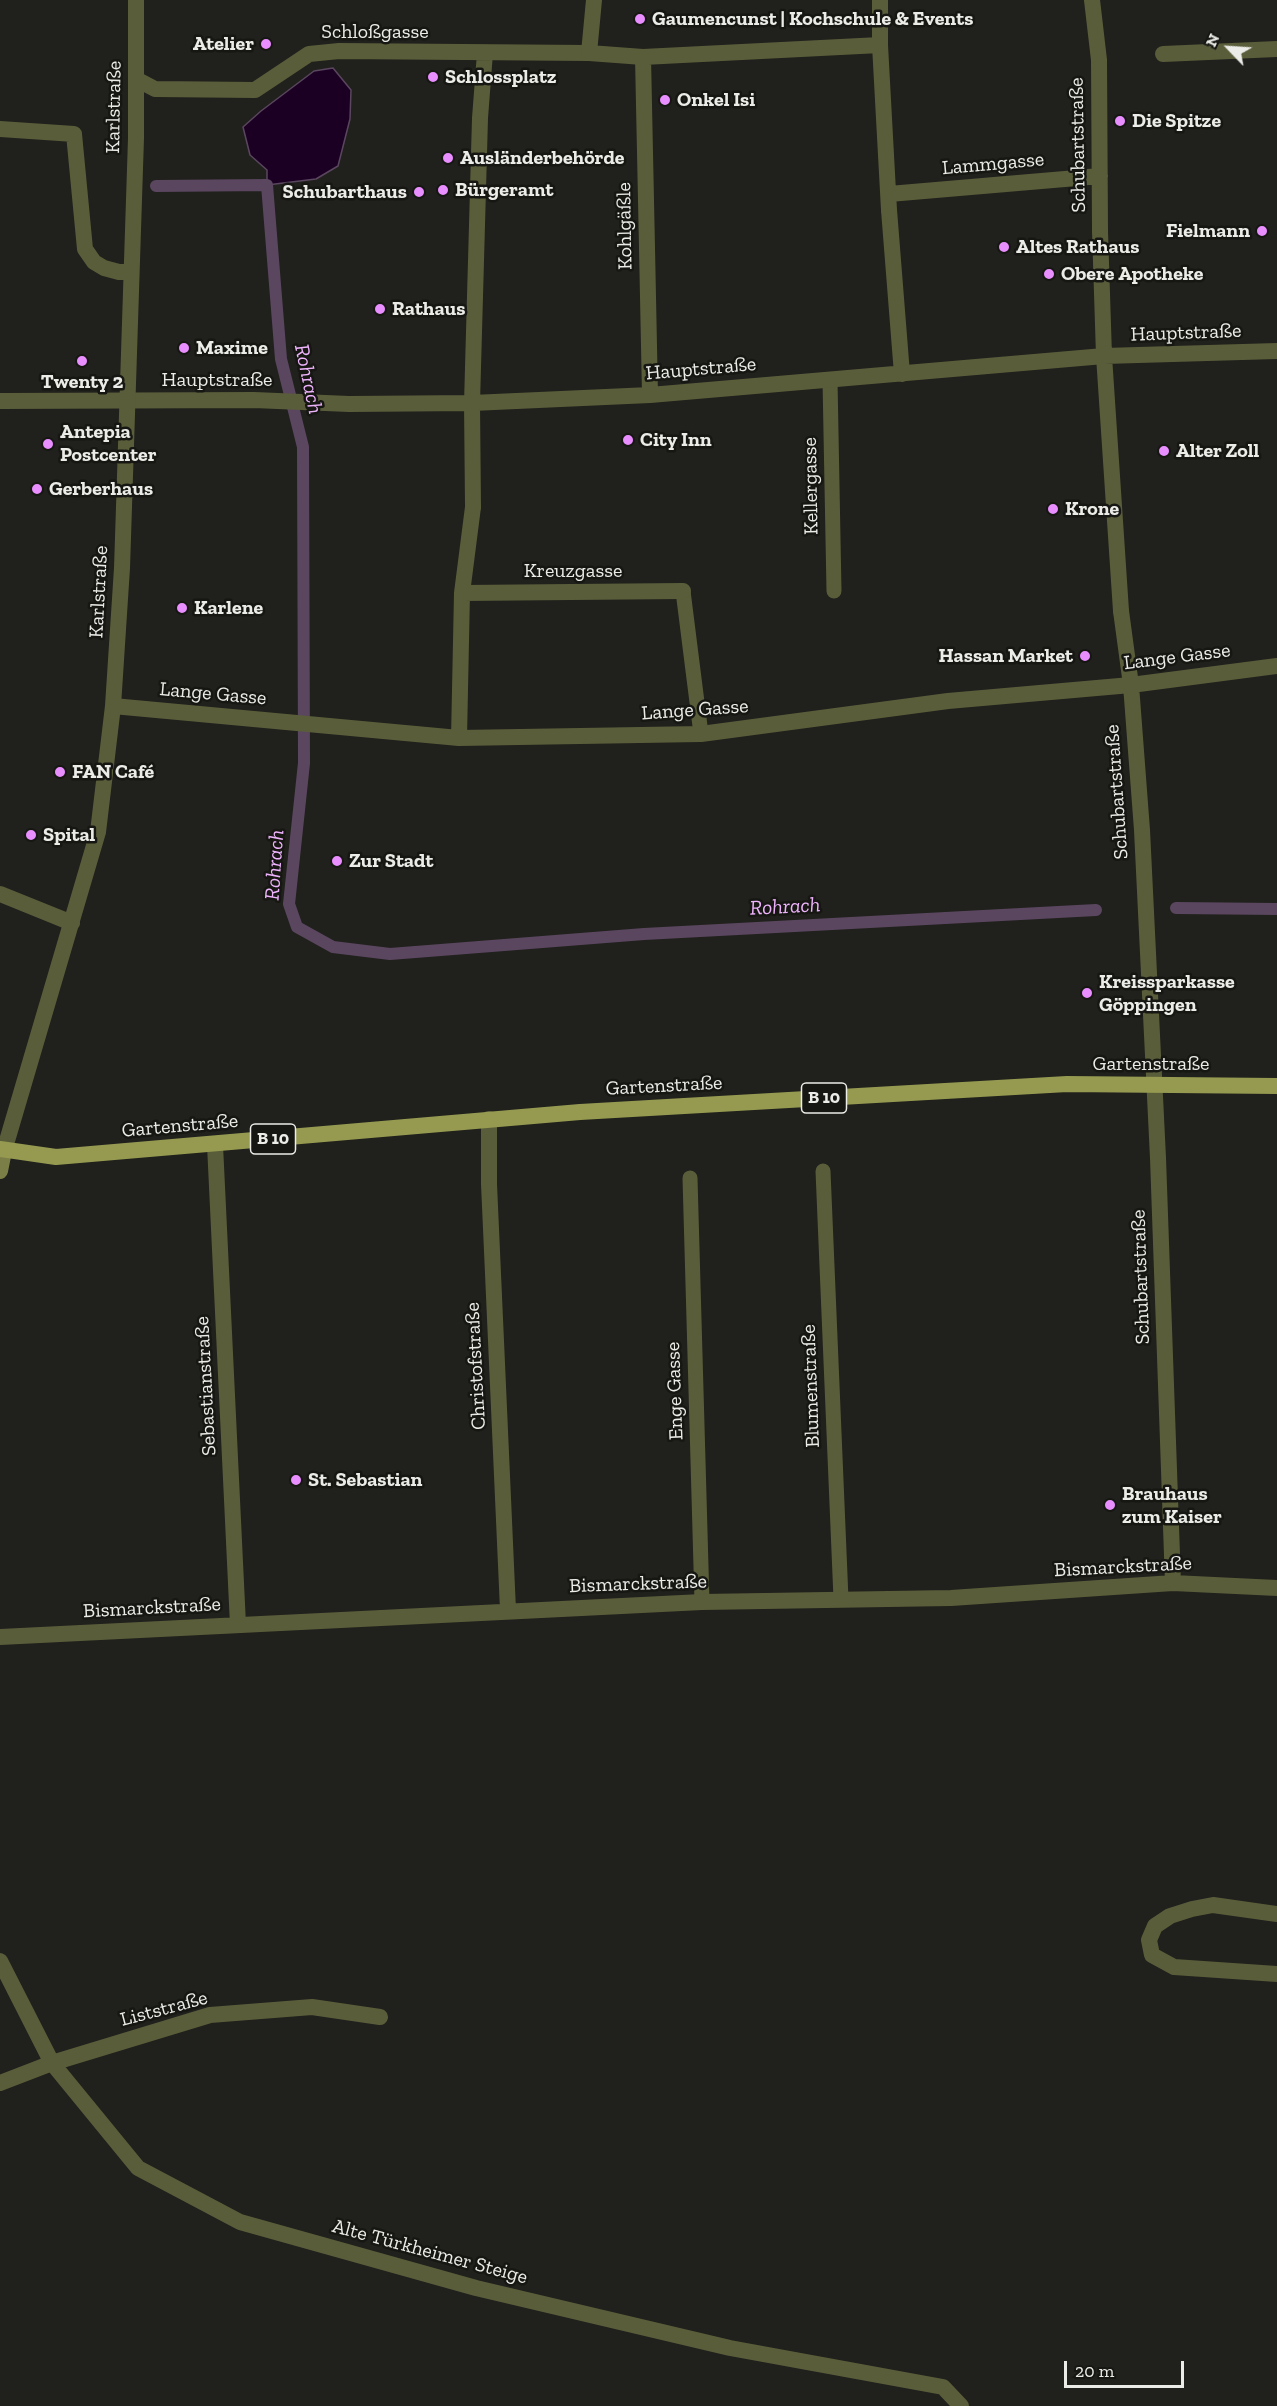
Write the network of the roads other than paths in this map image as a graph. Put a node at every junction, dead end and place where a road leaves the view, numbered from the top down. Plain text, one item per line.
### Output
1 (136, 0) edge
2 (594, 0) edge
3 (880, 0) edge
4 (1092, 0) edge
5 (880, 45) junction
6 (1277, 49) edge
7 (485, 53) junction
8 (589, 53) junction
9 (1163, 54) dead end
10 (643, 57) junction
11 (136, 79) junction
12 (0, 129) edge
13 (1100, 176) junction
14 (889, 202) junction
15 (131, 272) junction
16 (1277, 351) edge
17 (1104, 356) junction
18 (902, 374) junction
19 (830, 380) junction
20 (650, 395) junction
21 (0, 401) edge
22 (127, 401) junction
23 (472, 403) junction
24 (683, 591) joint
25 (834, 591) dead end
26 (462, 593) junction
27 (1277, 666) edge
28 (1131, 685) junction
29 (113, 706) junction
30 (701, 734) junction
31 (459, 738) junction
32 (0, 894) edge
33 (72, 923) junction
34 (1153, 1084) junction
35 (1277, 1086) edge
36 (489, 1119) junction
37 (215, 1145) junction
38 (2, 1150) edge
39 (0, 1171) edge
40 (824, 1172) dead end
41 (690, 1178) dead end
42 (1173, 1583) junction
43 (1277, 1588) edge
44 (841, 1599) junction
45 (702, 1602) junction
46 (508, 1611) junction
47 (238, 1625) junction
48 (0, 1637) edge
49 (1277, 1914) edge
50 (0, 1961) edge
51 (1277, 1974) edge
52 (380, 2017) dead end
53 (52, 2063) junction
54 (0, 2083) edge
55 (961, 2406) edge

1 - 11 street, Karlstraße
2 - 8 street
3 - 5 street
4 - 13 street, Schubartstraße
5 - 10 street, Schloßgasse
5 - 14 street
6 - 9 street
7 - 8 street, Schloßgasse
7 - 11 street, Schloßgasse
7 - 23 street
8 - 10 street, Schloßgasse
10 - 20 street, Kohlgäßle
11 - 15 street, Karlstraße
12 - 15 street
13 - 14 street, Lammgasse
13 - 17 street, Schubartstraße
14 - 18 street
15 - 22 street, Karlstraße
16 - 17 street, Hauptstraße
17 - 18 street, Hauptstraße
17 - 28 street, Schubartstraße
18 - 19 street, Hauptstraße
19 - 20 street, Hauptstraße
19 - 25 lane, Kellergasse
20 - 23 street, Hauptstraße
21 - 22 street, Hauptstraße
22 - 23 street, Hauptstraße
22 - 29 street, Karlstraße
23 - 26 street
24 - 26 street, Kreuzgasse
24 - 30 lane
26 - 31 street
27 - 28 street, Lange Gasse
28 - 30 street, Lange Gasse
28 - 34 street, Schubartstraße
29 - 31 street, Lange Gasse
29 - 33 street, Karlstraße
30 - 31 street, Lange Gasse
32 - 33 street
33 - 38 street, Karlstraße
34 - 35 main road, Gartenstraße / B 10
34 - 36 main road, Gartenstraße / B 10
34 - 42 street, Schubartstraße
36 - 37 main road, Gartenstraße / B 10
36 - 46 street, Christofstraße
37 - 38 main road, Gartenstraße / B 10
37 - 47 street, Sebastianstraße
38 - 39 main road, Karlstraße
40 - 44 lane, Blumenstraße
41 - 45 lane, Enge Gasse
42 - 43 street, Bismarckstraße
42 - 44 street, Bismarckstraße
44 - 45 street, Bismarckstraße
45 - 46 street, Bismarckstraße
46 - 47 street, Bismarckstraße
47 - 48 street, Bismarckstraße
49 - 51 street
50 - 53 street, Alte Türkheimer Steige
52 - 53 street, Liststraße
53 - 54 street, Liststraße
53 - 55 street, Alte Türkheimer Steige

